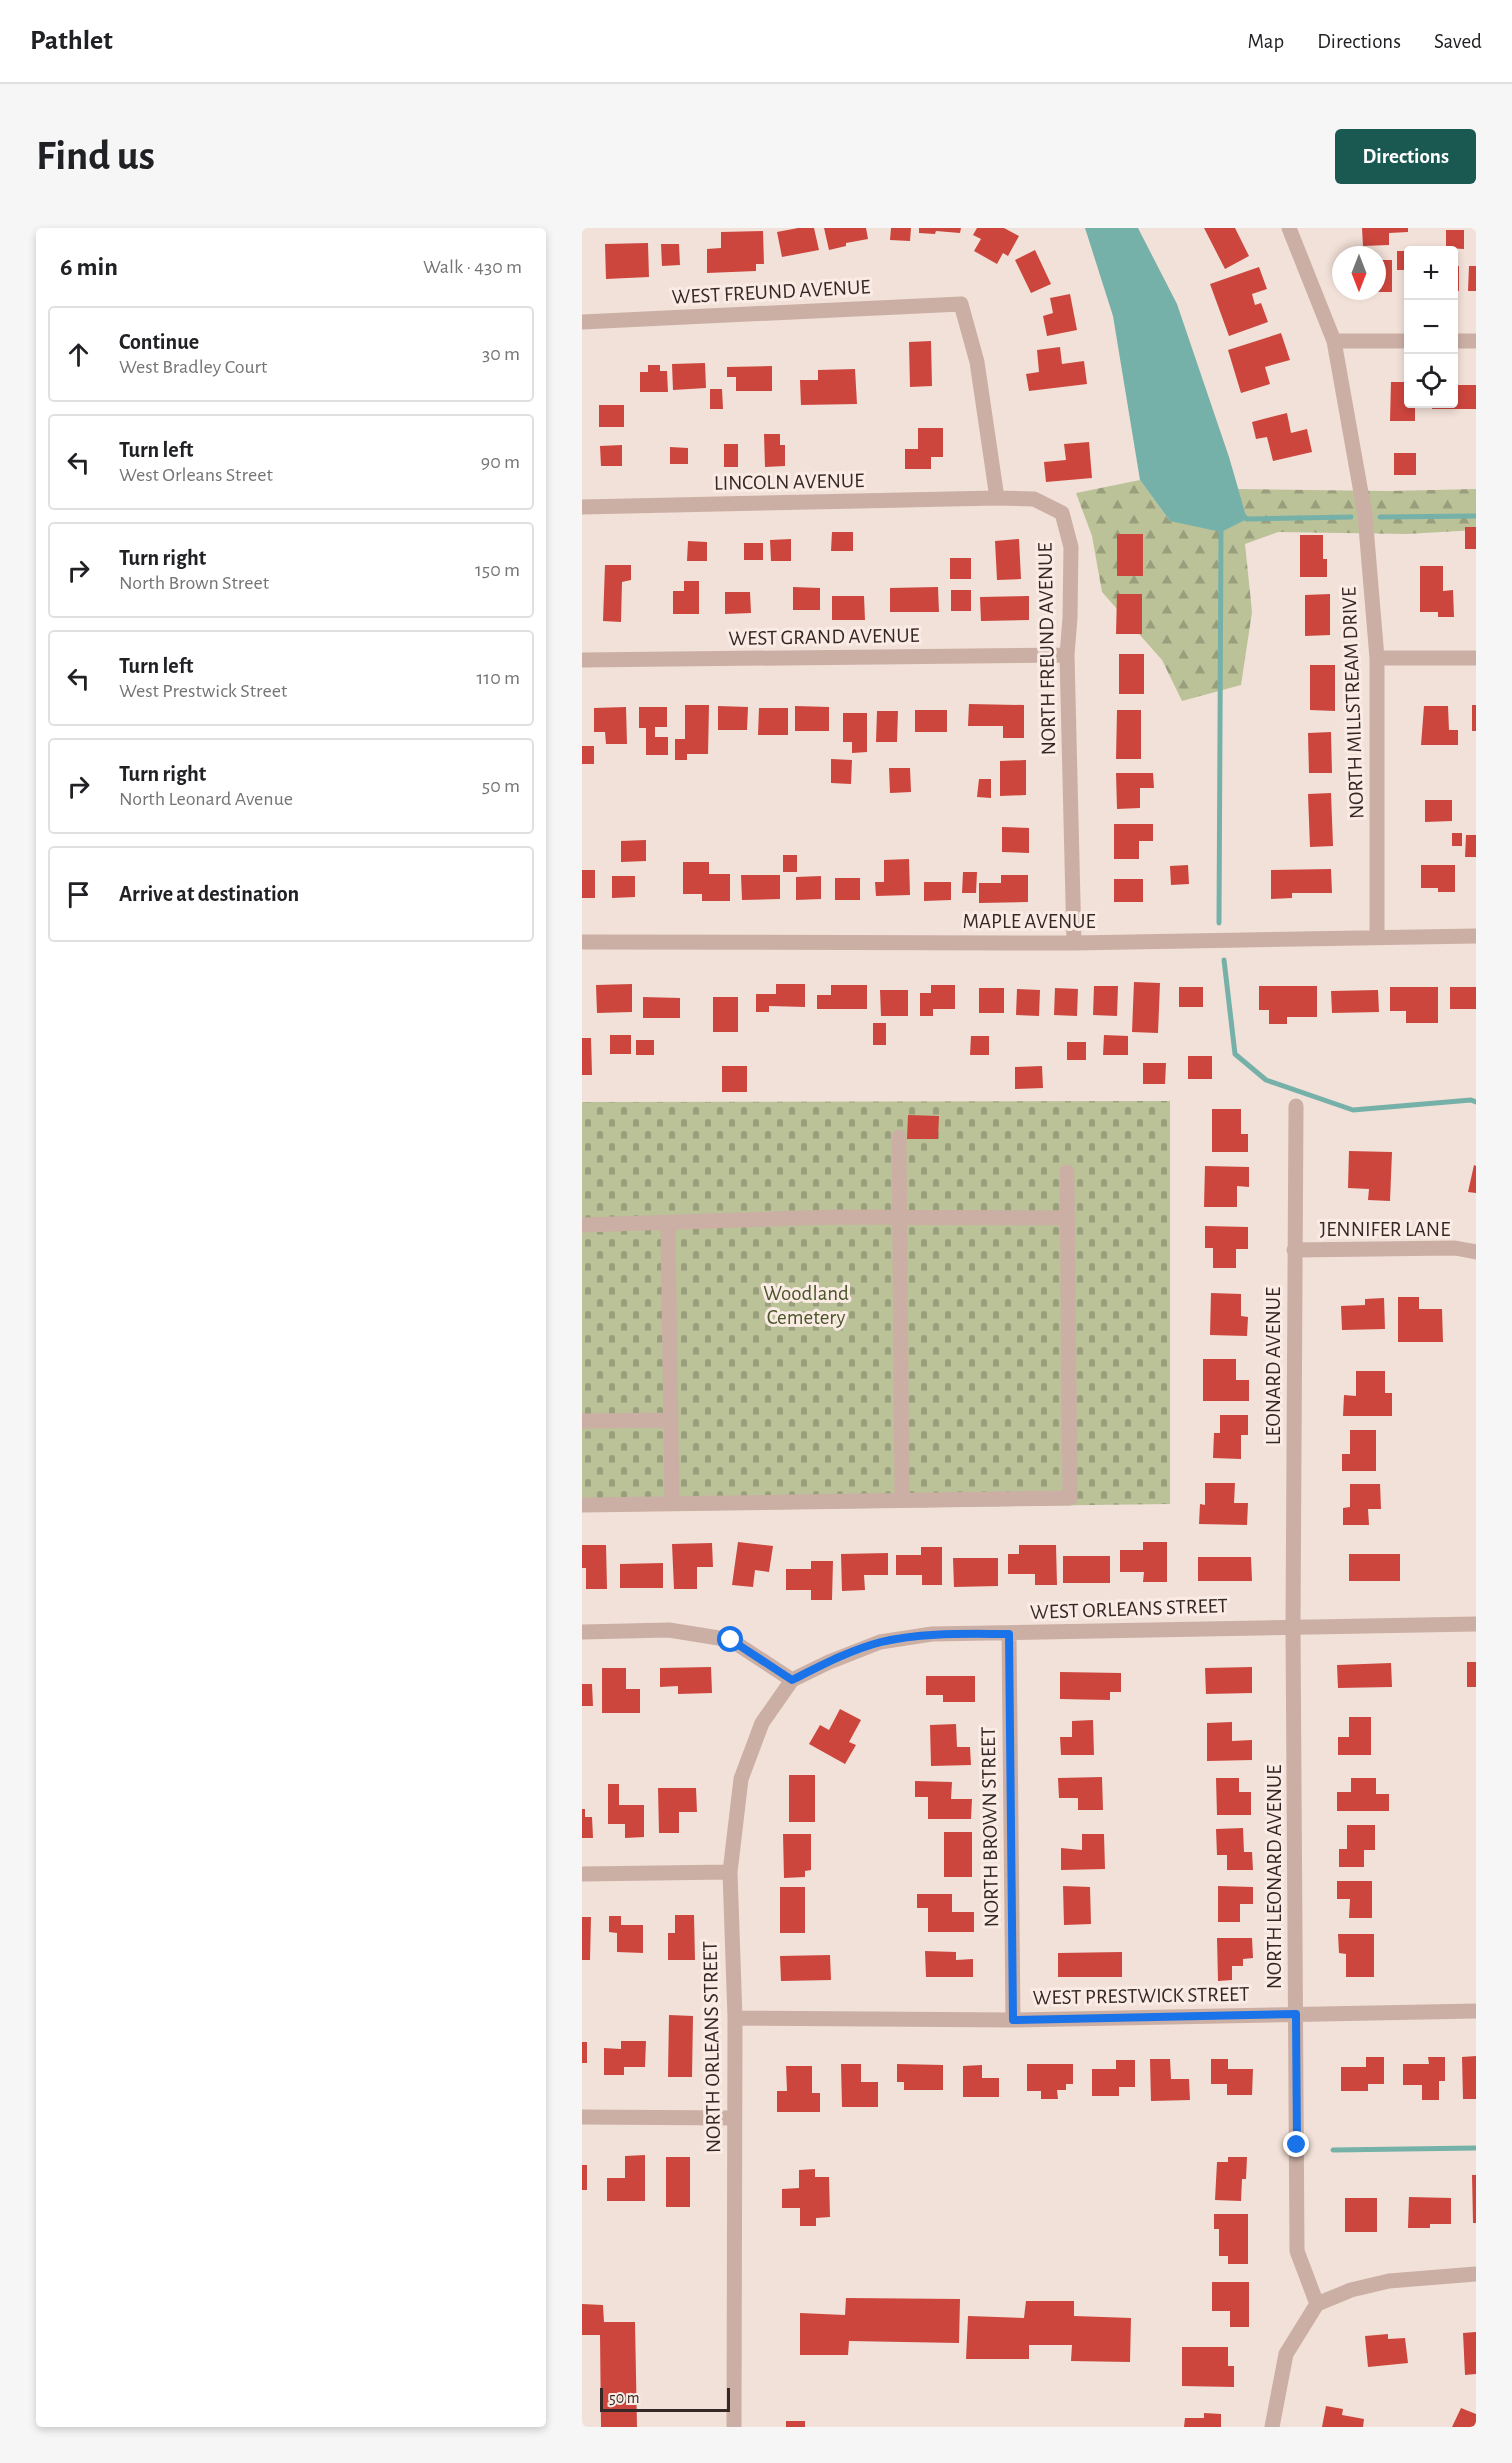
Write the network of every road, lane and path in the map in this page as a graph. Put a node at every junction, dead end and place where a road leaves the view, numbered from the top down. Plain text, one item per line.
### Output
1 (1289, 228) edge
2 (582, 322) edge
3 (1334, 341) junction
4 (1404, 341) edge
5 (1458, 341) edge
6 (1476, 341) edge
7 (997, 498) junction
8 (582, 507) edge
9 (1067, 655) junction
10 (1377, 658) junction
11 (1476, 658) edge
12 (582, 660) edge
13 (1476, 936) edge
14 (1377, 937) junction
15 (582, 942) edge
16 (1074, 943) junction
17 (1296, 1106) dead end
18 (899, 1137) dead end
19 (1067, 1172) dead end
20 (902, 1218) junction
21 (1068, 1218) junction
22 (668, 1224) junction
23 (582, 1225) edge
24 (1294, 1250) junction
25 (1476, 1252) edge
26 (670, 1420) junction
27 (582, 1421) edge
28 (902, 1500) junction
29 (672, 1503) junction
30 (582, 1505) edge
31 (1476, 1624) edge
32 (1293, 1626) junction
33 (582, 1632) edge
34 (1009, 1634) junction
35 (792, 1680) junction
36 (730, 1872) junction
37 (582, 1874) edge
38 (1476, 2011) edge
39 (1296, 2014) junction
40 (735, 2018) junction
41 (1013, 2020) junction
42 (582, 2117) edge
43 (734, 2118) junction
44 (1476, 2274) edge
45 (1317, 2304) junction
46 (734, 2427) edge
47 (1272, 2427) edge

1 - 3 street, NORTH MILLSTREAM DRIVE
2 - 7 street, WEST FREUND AVENUE
3 - 4 street
3 - 10 street, NORTH MILLSTREAM DRIVE
5 - 6 street
7 - 8 street, LINCOLN AVENUE
7 - 9 street, NORTH FREUND AVENUE
9 - 12 street, WEST GRAND AVENUE
9 - 16 street, NORTH FREUND AVENUE
10 - 11 street
10 - 14 street, NORTH MILLSTREAM DRIVE
13 - 14 street, MAPLE AVENUE
14 - 16 street, MAPLE AVENUE
15 - 16 street, MAPLE AVENUE
17 - 24 street, LEONARD AVENUE
18 - 20 street
19 - 21 street
20 - 21 street
20 - 22 street
20 - 28 street
21 - 28 street
22 - 23 street
22 - 26 street
24 - 25 street, JENNIFER LANE
24 - 32 street, LEONARD AVENUE
26 - 27 street
26 - 29 street
28 - 29 street
29 - 30 street
31 - 32 street, WEST ORLEANS STREET
32 - 34 street, WEST ORLEANS STREET
32 - 39 street, NORTH LEONARD AVENUE
33 - 35 street
34 - 35 street, WEST ORLEANS STREET
34 - 41 street, NORTH BROWN STREET
35 - 36 street, NORTH ORLEANS STREET
36 - 37 street
36 - 40 street, NORTH ORLEANS STREET
38 - 39 street, WEST PRESTWICK STREET
39 - 41 street, WEST PRESTWICK STREET
39 - 45 street, NORTH LEONARD AVENUE
40 - 41 street, WEST PRESTWICK STREET
40 - 43 street, NORTH ORLEANS STREET
42 - 43 street
43 - 46 street, NORTH ORLEANS STREET
44 - 45 street
45 - 47 street

